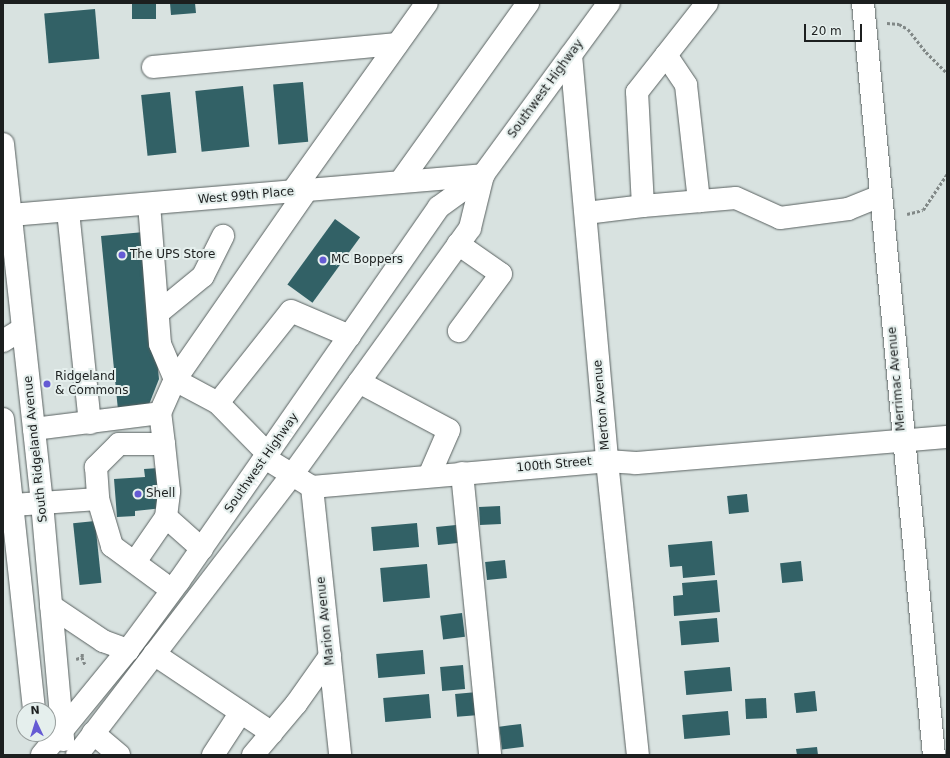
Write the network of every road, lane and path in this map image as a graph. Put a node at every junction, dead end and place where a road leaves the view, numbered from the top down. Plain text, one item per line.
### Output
1 (427, 3) edge
2 (528, 3) edge
3 (609, 3) edge
4 (707, 3) edge
5 (863, 3) edge
6 (887, 23) dead end
7 (397, 44) junction
8 (666, 55) junction
9 (571, 56) junction
10 (153, 67) dead end
11 (947, 73) edge
12 (3, 144) edge
13 (947, 174) edge
14 (483, 175) junction
15 (400, 182) junction
16 (300, 191) junction
17 (880, 196) junction
18 (699, 202) junction
19 (149, 204) junction
20 (642, 206) junction
21 (68, 211) junction
22 (586, 213) junction
23 (907, 214) dead end
24 (10, 215) junction
25 (223, 236) dead end
26 (458, 244) junction
27 (158, 313) junction
28 (13, 326) edge
29 (459, 332) dead end
30 (350, 336) junction
31 (3, 341) edge
32 (175, 380) junction
33 (359, 382) junction
34 (218, 403) junction
35 (160, 413) junction
36 (3, 419) edge
37 (90, 423) junction
38 (34, 429) junction
39 (947, 437) edge
40 (902, 441) junction
41 (164, 444) junction
42 (267, 456) junction
43 (607, 461) junction
44 (462, 473) junction
45 (292, 475) junction
46 (429, 476) junction
47 (312, 487) junction
48 (98, 499) junction
49 (42, 503) junction
50 (13, 506) junction
51 (166, 517) junction
52 (202, 549) junction
53 (135, 562) junction
54 (172, 590) junction
55 (51, 606) junction
56 (83, 649) dead end
57 (128, 650) junction
58 (154, 654) junction
59 (330, 656) junction
60 (82, 657) junction
61 (75, 659) dead end
62 (85, 664) dead end
63 (33, 702) edge
64 (241, 712) junction
65 (62, 732) junction
66 (92, 733) junction
67 (272, 733) junction
68 (39, 742) edge
69 (41, 755) edge
70 (65, 755) edge
71 (77, 755) edge
72 (119, 755) edge
73 (213, 755) edge
74 (253, 755) edge
75 (340, 755) edge
76 (490, 755) edge
77 (638, 755) edge
78 (934, 755) edge

1 - 7 street
2 - 15 street
3 - 9 street, Southwest Highway
4 - 8 street
5 - 17 street, Merrimac Avenue
6 - 11 path
7 - 10 street
7 - 16 street
8 - 18 street
8 - 20 street
9 - 14 street, Southwest Highway
9 - 22 street, Merton Avenue
12 - 24 street, South Ridgeland Avenue
13 - 23 path
14 - 15 street, West 99th Place
14 - 26 street, Southwest Highway
14 - 30 street, Southwest Highway
15 - 16 street, West 99th Place
16 - 19 street, West 99th Place
16 - 32 street
17 - 18 street
17 - 40 street, Merrimac Avenue
18 - 20 street
19 - 21 street, West 99th Place
19 - 27 street
20 - 22 street
21 - 24 street, West 99th Place
21 - 37 street
22 - 43 street, Merton Avenue
24 - 28 street, South Ridgeland Avenue
25 - 27 street
26 - 29 street
26 - 33 street, Southwest Highway
27 - 32 street
28 - 31 street
28 - 38 street, South Ridgeland Avenue
30 - 34 street
30 - 42 street, Southwest Highway
32 - 34 street
32 - 35 street
33 - 45 street, Southwest Highway
33 - 46 street
34 - 42 street
35 - 37 street
35 - 41 street
36 - 50 street
37 - 38 street
38 - 49 street, South Ridgeland Avenue
39 - 40 street, 100th Street
40 - 43 street, 100th Street
40 - 78 street, Merrimac Avenue
41 - 48 street
41 - 51 street
42 - 45 street
42 - 52 street, Southwest Highway
43 - 44 street, 100th Street
43 - 77 street, Merton Avenue
44 - 46 street, 100th Street
44 - 76 street
45 - 47 street
45 - 58 street, Southwest Highway
46 - 47 street, 100th Street
47 - 59 street, Marion Avenue
48 - 49 street
48 - 53 street
49 - 50 street
49 - 55 street, South Ridgeland Avenue
50 - 63 street
51 - 52 street
51 - 53 street
52 - 54 street, Southwest Highway
53 - 54 street
54 - 57 street, Southwest Highway
55 - 57 street
55 - 65 street, South Ridgeland Avenue
56 - 60 path
57 - 65 street, Southwest Highway
58 - 64 street
58 - 66 street, Southwest Highway
59 - 67 street
59 - 75 street, Marion Avenue
60 - 61 path
60 - 62 path
64 - 67 street
64 - 73 street
65 - 69 street, Southwest Highway
65 - 70 street, South Ridgeland Avenue
66 - 71 street, Southwest Highway
66 - 72 street
67 - 74 street
68 - 69 street

